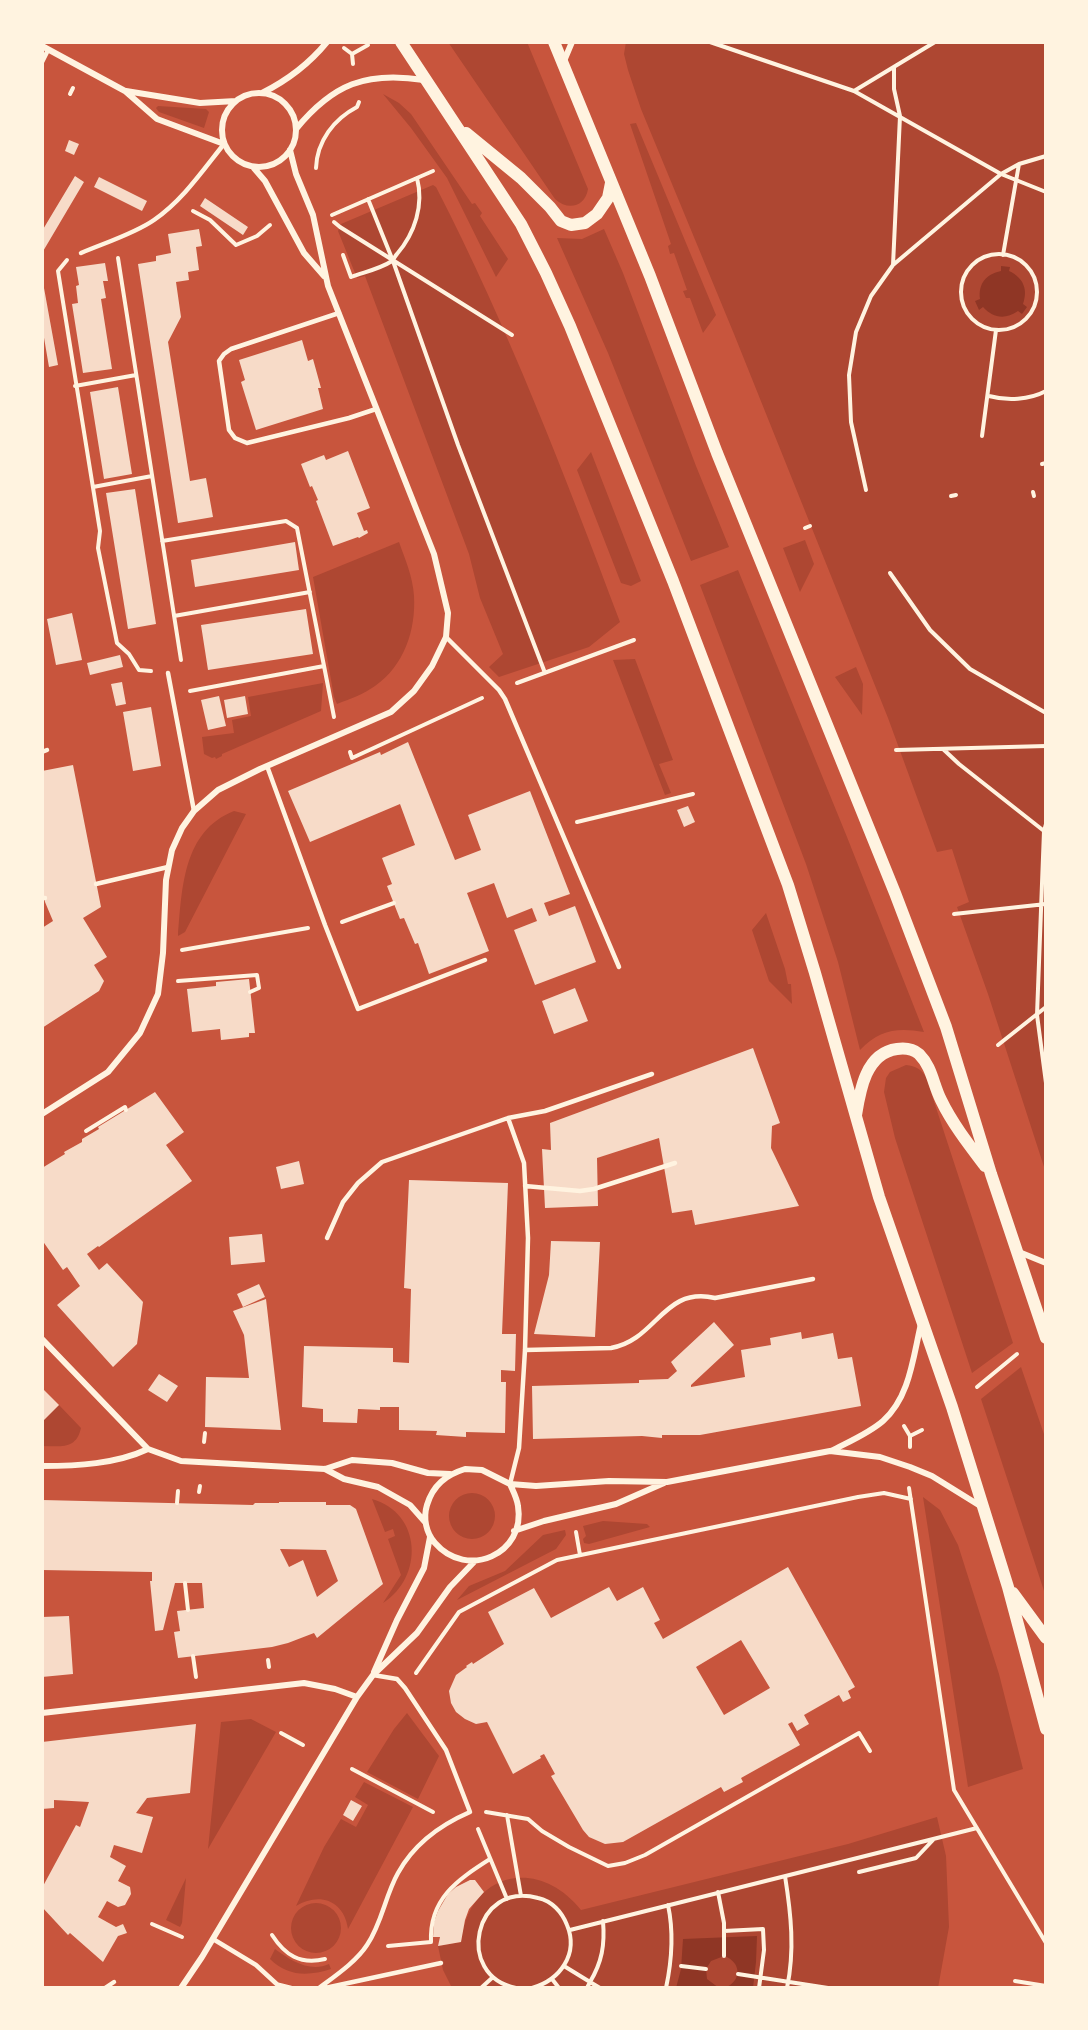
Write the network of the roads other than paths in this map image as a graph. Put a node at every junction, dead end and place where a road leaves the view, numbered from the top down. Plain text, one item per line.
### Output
1 (327, 42) edge
2 (401, 42) edge
3 (554, 42) edge
4 (572, 42) edge
5 (45, 48) edge
6 (42, 62) edge
7 (562, 64) junction
8 (426, 81) junction
9 (125, 91) junction
10 (262, 93) junction
11 (236, 101) junction
12 (456, 125) junction
13 (296, 129) junction
14 (224, 144) junction
15 (290, 150) junction
16 (253, 167) junction
17 (611, 182) junction
18 (81, 253) road end
19 (325, 278) junction
20 (339, 313) junction
21 (376, 409) junction
22 (446, 637) junction
23 (168, 673) road end
24 (267, 766) junction
25 (194, 812) junction
26 (168, 867) junction
27 (96, 884) dead end
28 (485, 960) dead end
29 (619, 967) dead end
30 (652, 1074) dead end
31 (42, 1114) edge
32 (508, 1118) junction
33 (855, 1121) junction
34 (675, 1163) dead end
35 (991, 1174) junction
36 (525, 1186) junction
37 (327, 1238) dead end
38 (1017, 1251) junction
39 (1046, 1263) edge
40 (813, 1279) dead end
41 (921, 1323) junction
42 (1046, 1338) edge
43 (42, 1339) edge
44 (525, 1350) junction
45 (148, 1449) junction
46 (830, 1451) junction
47 (42, 1466) edge
48 (325, 1469) junction
49 (450, 1474) junction
50 (667, 1482) junction
51 (510, 1484) junction
52 (984, 1508) junction
53 (425, 1522) junction
54 (514, 1531) junction
55 (430, 1537) junction
56 (474, 1562) junction
57 (1008, 1587) junction
58 (1046, 1638) edge
59 (373, 1675) junction
60 (357, 1698) junction
61 (42, 1713) edge
62 (1046, 1729) edge
63 (213, 1939) junction
64 (441, 1963) dead end
65 (114, 1982) dead end
66 (279, 1986) edge
67 (105, 1988) edge
68 (181, 1988) edge
69 (291, 1988) edge
70 (319, 1988) edge
71 (325, 1988) edge

1 - 10 street
2 - 8 main road
3 - 7 main road
4 - 7 street
5 - 6 lane
5 - 9 street
7 - 17 main road
8 - 12 main road
8 - 13 street
9 - 11 street
9 - 14 street
10 - 11 street
10 - 13 street
11 - 14 street
12 - 17 main road
12 - 33 main road
13 - 15 street
14 - 16 street
14 - 18 lane
15 - 16 street
15 - 19 street
16 - 19 street
17 - 35 main road
19 - 20 street
20 - 21 street
20 - 21 lane
21 - 22 street
22 - 24 street
22 - 29 lane
23 - 25 lane
24 - 25 street
24 - 28 lane
25 - 26 street
26 - 27 lane
26 - 31 street
30 - 32 lane
32 - 36 lane
32 - 37 lane
33 - 35 main road
33 - 41 main road
34 - 36 lane
35 - 38 main road
36 - 44 lane
38 - 39 street
38 - 42 main road
40 - 44 lane
41 - 46 street
41 - 52 main road
43 - 45 street
44 - 51 lane
45 - 47 street
45 - 48 street
46 - 50 street
46 - 52 street
48 - 49 street
48 - 53 street
49 - 51 street
49 - 53 street
50 - 51 street
50 - 54 street
51 - 54 street
52 - 57 main road
53 - 55 street
54 - 56 street
55 - 56 street
55 - 59 street
56 - 59 street
57 - 58 main road
57 - 62 main road
59 - 60 street
59 - 70 lane
60 - 61 street
60 - 63 street
63 - 66 lane
63 - 68 street
64 - 71 lane
65 - 67 lane
66 - 69 lane

